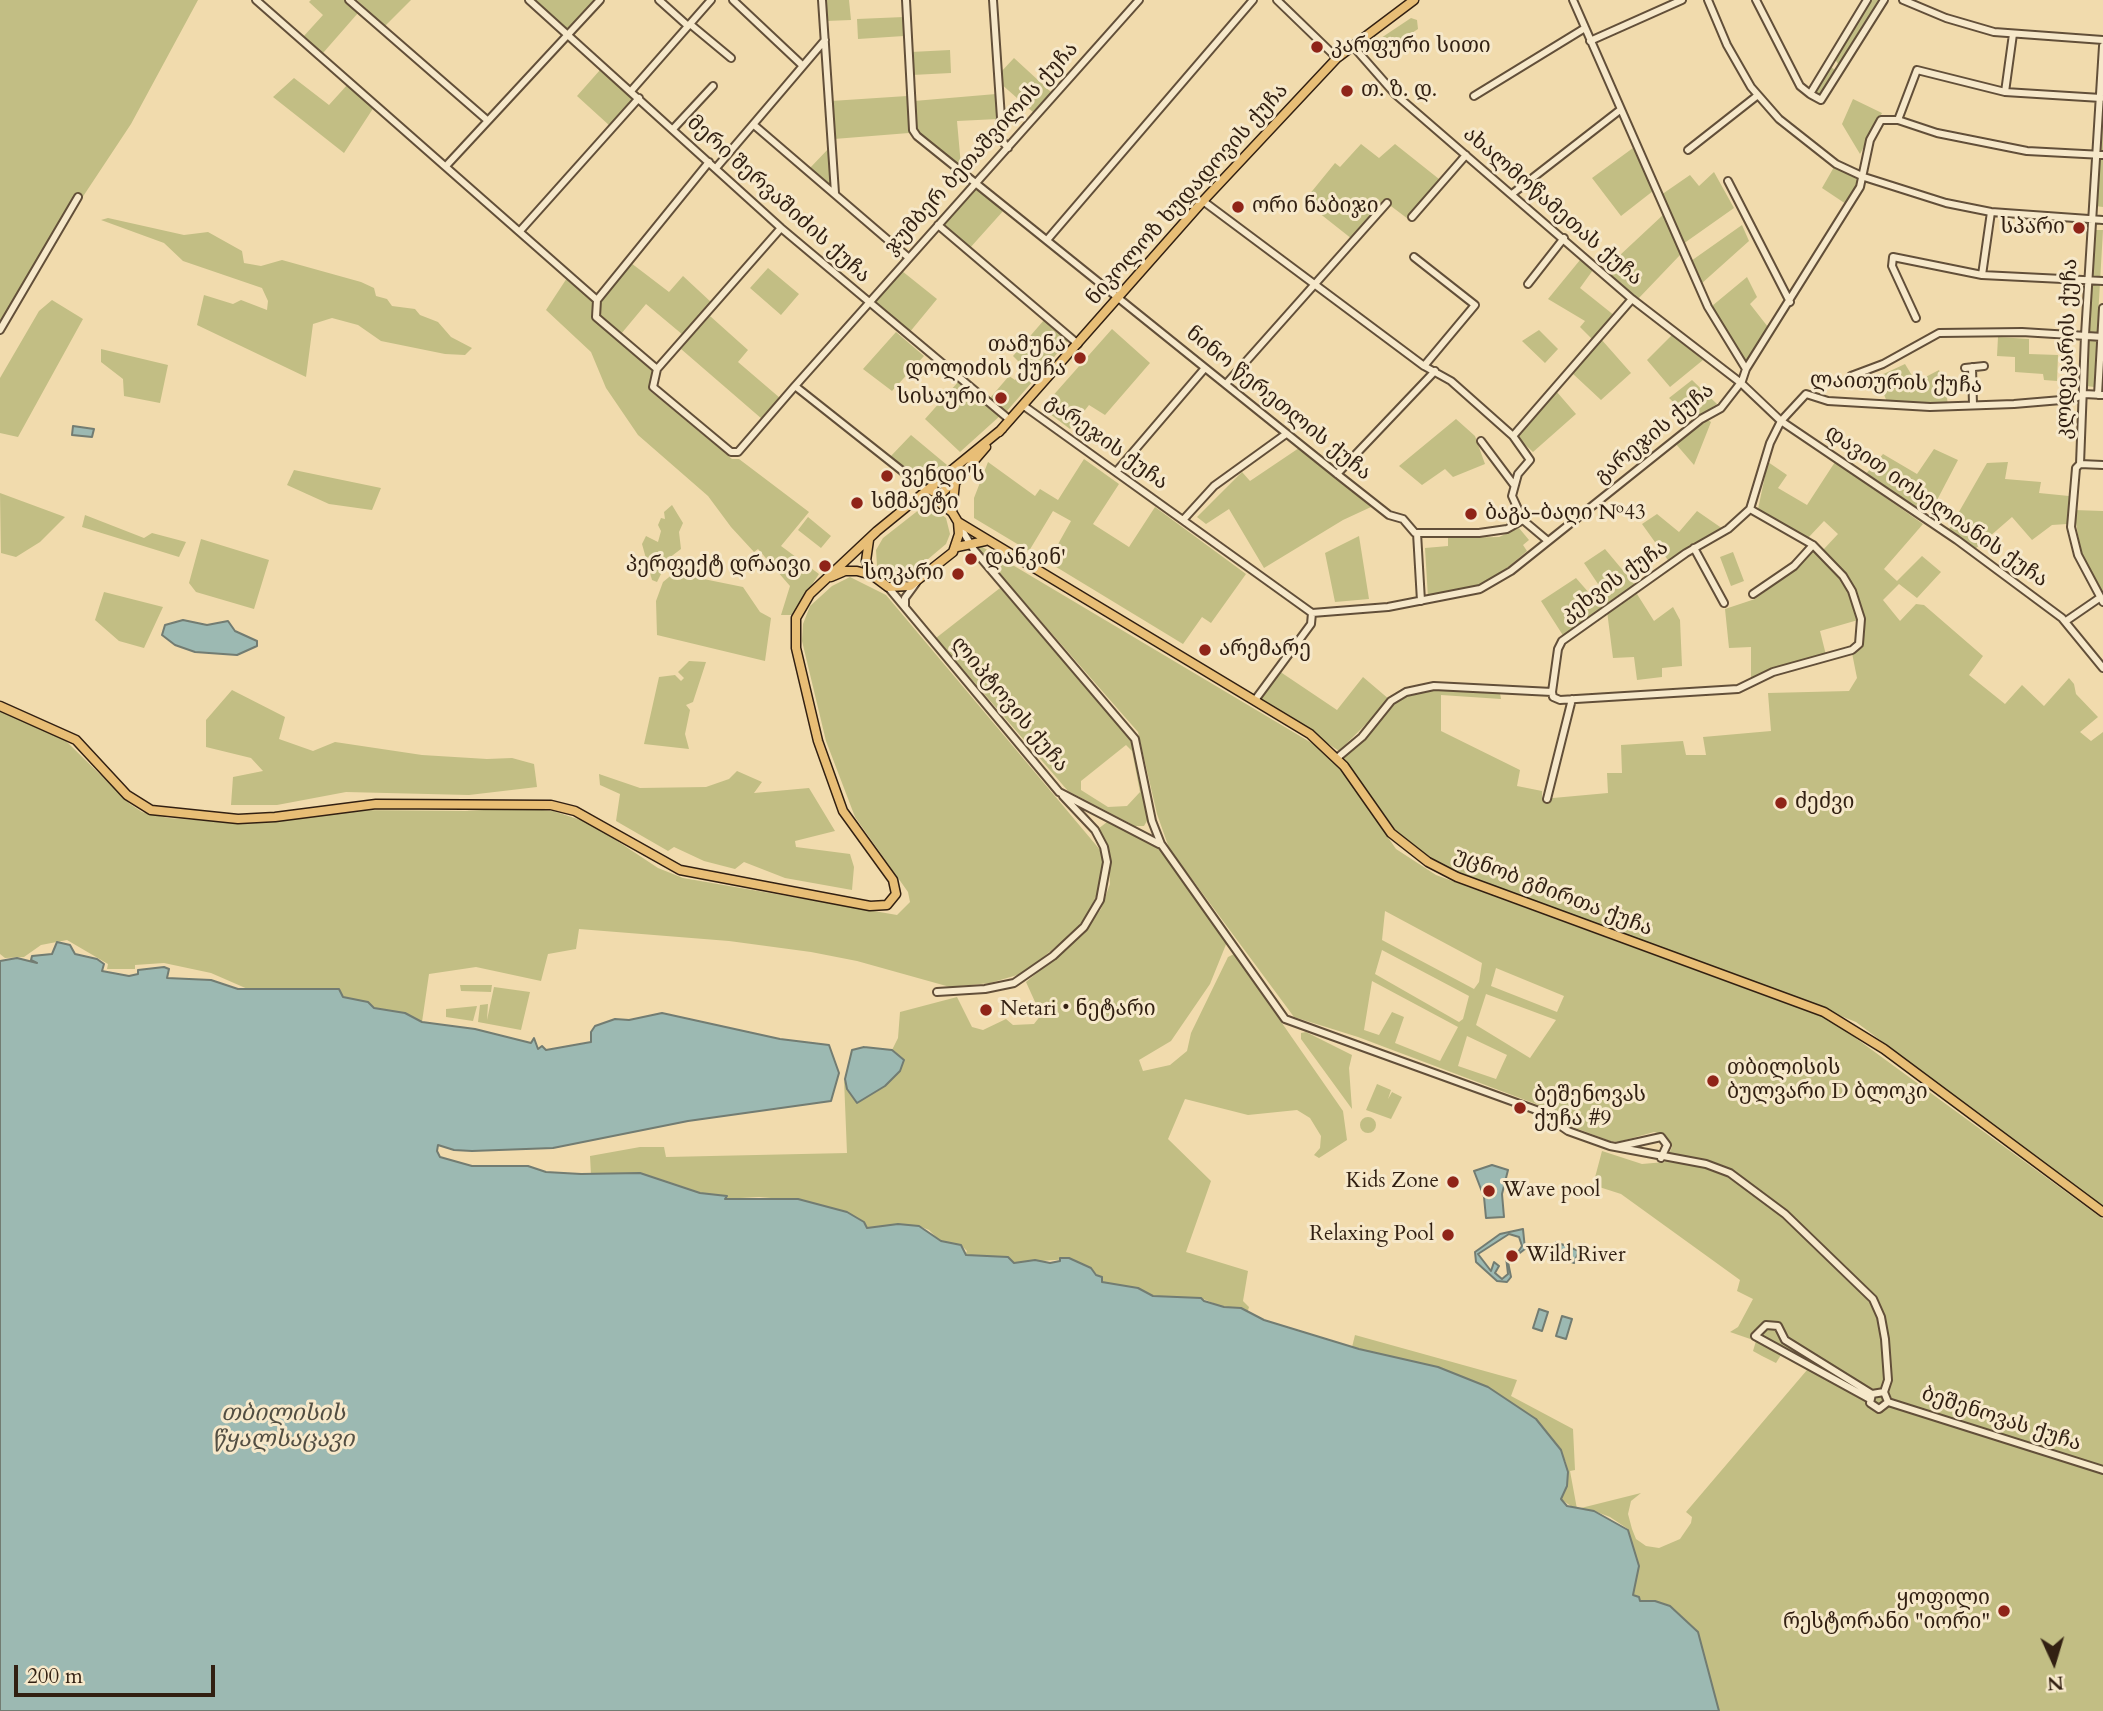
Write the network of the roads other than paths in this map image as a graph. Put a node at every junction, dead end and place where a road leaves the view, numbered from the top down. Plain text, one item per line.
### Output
1 (256, 0) edge
2 (349, 0) edge
3 (528, 0) edge
4 (600, 0) edge
5 (659, 0) edge
6 (711, 0) edge
7 (733, 0) edge
8 (822, 0) edge
9 (906, 0) edge
10 (993, 0) edge
11 (1139, 0) edge
12 (1253, 0) edge
13 (1277, 0) edge
14 (1414, 0) edge
15 (1573, 0) edge
16 (1682, 0) edge
17 (1708, 0) edge
18 (1756, 0) edge
19 (1867, 0) edge
20 (1884, 0) edge
21 (1903, 0) edge
22 (689, 25) junction
23 (1585, 29) junction
24 (2013, 34) junction
25 (566, 36) junction
26 (825, 40) junction
27 (2103, 40) edge
28 (1590, 41) junction
29 (1352, 45) junction
30 (2103, 46) edge
31 (731, 58) dead end
32 (1337, 58) junction
33 (802, 65) junction
34 (713, 86) dead end
35 (631, 91) junction
36 (2005, 92) junction
37 (1810, 94) junction
38 (1758, 95) junction
39 (1474, 96) dead end
40 (639, 98) junction
41 (2101, 98) edge
42 (1620, 110) junction
43 (487, 120) junction
44 (1898, 120) junction
45 (754, 125) junction
46 (673, 130) junction
47 (1008, 148) junction
48 (1688, 150) dead end
49 (1465, 155) junction
50 (2099, 155) edge
51 (709, 162) junction
52 (446, 166) junction
53 (716, 168) junction
54 (1864, 177) junction
55 (1728, 181) dead end
56 (975, 183) junction
57 (835, 193) junction
58 (1512, 194) junction
59 (78, 197) dead end
60 (1203, 201) junction
61 (1387, 202) dead end
62 (1991, 212) junction
63 (1412, 217) dead end
64 (2091, 219) junction
65 (2103, 220) edge
66 (938, 225) junction
67 (781, 228) junction
68 (520, 231) junction
69 (1564, 237) junction
70 (1047, 240) junction
71 (1414, 257) dead end
72 (909, 258) junction
73 (1982, 275) junction
74 (2088, 280) junction
75 (2103, 281) edge
76 (1317, 284) junction
77 (1528, 284) dead end
78 (1118, 299) junction
79 (1632, 299) junction
80 (597, 300) junction
81 (867, 302) junction
82 (1790, 302) junction
83 (2103, 308) edge
84 (1916, 318) dead end
85 (0, 330) edge
86 (2085, 335) junction
87 (2102, 337) edge
88 (1078, 344) junction
89 (1424, 366) junction
90 (1984, 366) dead end
91 (1205, 368) junction
92 (657, 369) junction
93 (1746, 369) junction
94 (1435, 371) junction
95 (1851, 376) dead end
96 (1741, 383) junction
97 (1226, 384) junction
98 (795, 386) junction
99 (2084, 394) junction
100 (2101, 395) edge
101 (1973, 405) junction
102 (1024, 406) junction
103 (1010, 420) junction
104 (1781, 421) junction
105 (1002, 429) junction
106 (1286, 433) junction
107 (1513, 436) junction
108 (1480, 441) dead end
109 (2080, 464) junction
110 (2103, 465) edge
111 (1116, 472) junction
112 (1337, 474) junction
113 (960, 475) junction
114 (937, 480) junction
115 (1514, 485) junction
116 (925, 489) junction
117 (911, 501) junction
118 (1750, 509) junction
119 (952, 512) junction
120 (1183, 520) junction
121 (1523, 520) junction
122 (958, 522) junction
123 (1417, 533) junction
124 (870, 537) junction
125 (985, 541) junction
126 (1548, 541) junction
127 (969, 544) junction
128 (1813, 545) junction
129 (957, 547) junction
130 (1694, 548) junction
131 (872, 575) junction
132 (918, 581) junction
133 (823, 582) junction
134 (888, 587) junction
135 (1754, 594) dead end
136 (2101, 600) edge
137 (1421, 601) junction
138 (1724, 603) dead end
139 (1312, 614) junction
140 (909, 615) junction
141 (2066, 621) junction
142 (2103, 668) edge
143 (1552, 692) junction
144 (1572, 699) junction
145 (1255, 700) junction
146 (0, 706) edge
147 (1337, 758) junction
148 (1059, 792) junction
149 (1547, 799) dead end
150 (1108, 817) junction
151 (1152, 821) junction
152 (1095, 830) junction
153 (1139, 833) junction
154 (1161, 844) junction
155 (937, 992) dead end
156 (1614, 1147) junction
157 (1661, 1158) junction
158 (2103, 1212) edge
159 (1884, 1392) junction
160 (1871, 1396) junction
161 (1888, 1402) junction
162 (2103, 1470) edge

1 - 52 street
2 - 43 street
3 - 25 street, მერი შერვაშიძის ქუჩა
4 - 25 street
5 - 22 street
6 - 22 street
7 - 33 street
8 - 26 street
9 - 56 street, ნინო წერეთლის ქუჩა
10 - 47 street
11 - 47 street, ჯუმბერ ბეთაშვილის ქუჩა
12 - 70 street
13 - 32 street
14 - 29 main road, ნიკოლოზ ხუდადოვის ქუჩა
15 - 23 street
16 - 28 street
17 - 38 street
18 - 37 street
19 - 37 street
20 - 37 street
21 - 24 street
22 - 31 street
22 - 35 street
23 - 28 street
23 - 39 street
24 - 27 street
24 - 36 street
25 - 35 street, მერი შერვაშიძის ქუჩა
25 - 43 street
26 - 33 street
26 - 57 street
28 - 42 street
29 - 32 main road, ნიკოლოზ ხუდადოვის ქუჩა
29 - 49 street, ახალმოწამეთას ქუჩა
30 - 41 street, კლდეკარის ქუჩა
32 - 60 main road, ნიკოლოზ ხუდადოვის ქუჩა
33 - 45 street
34 - 46 street
35 - 40 street, მერი შერვაშიძის ქუჩა
36 - 41 street
36 - 44 street
38 - 48 street
38 - 54 street
40 - 46 street, მერი შერვაშიძის ქუჩა
40 - 68 street
41 - 50 street, კლდეკარის ქუჩა
42 - 58 street
42 - 93 street
43 - 52 street
44 - 50 street
44 - 54 street
45 - 53 street
45 - 57 street
46 - 51 street, მერი შერვაშიძის ქუჩა
47 - 56 street, ჯუმბერ ბეთაშვილის ქუჩა
49 - 58 street, ახალმოწამეთას ქუჩა
49 - 63 street
50 - 64 street, კლდეკარის ქუჩა
51 - 53 street, მერი შერვაშიძის ქუჩა
51 - 80 street
52 - 68 street
53 - 67 street, მერი შერვაშიძის ქუჩა
54 - 62 street
54 - 82 street, გარეჯის ქუჩა
55 - 82 street
56 - 66 street, ჯუმბერ ბეთაშვილის ქუჩა
56 - 70 street, ნინო წერეთლის ქუჩა
57 - 72 street
58 - 69 street, ახალმოწამეთას ქუჩა
59 - 85 street
60 - 76 street
60 - 78 main road, ნიკოლოზ ხუდადოვის ქუჩა
61 - 76 street
62 - 64 street
62 - 73 street
64 - 65 street
64 - 74 street, კლდეკარის ქუჩა
66 - 72 street, ჯუმბერ ბეთაშვილის ქუჩა
66 - 88 street
67 - 81 street, მერი შერვაშიძის ქუჩა
67 - 92 street
68 - 80 street
69 - 77 street
69 - 79 street, ახალმოწამეთას ქუჩა
70 - 78 street, ნინო წერეთლის ქუჩა
71 - 89 street
72 - 81 street, ჯუმბერ ბეთაშვილის ქუჩა
73 - 74 street
73 - 84 street
74 - 75 street
74 - 86 street, კლდეკარის ქუჩა
76 - 89 street
76 - 97 street
78 - 88 main road, ნიკოლოზ ხუდადოვის ქუჩა
78 - 91 street, ნინო წერეთლის ქუჩა
79 - 96 street, ახალმოწამეთას ქუჩა
79 - 107 street
80 - 92 street
81 - 98 street, ჯუმბერ ბეთაშვილის ქუჩა
81 - 103 street, მერი შერვაშიძის ქუჩა
82 - 93 street, გარეჯის ქუჩა
83 - 87 street, კლდეკარის ქუჩა
86 - 87 street
86 - 95 street
86 - 99 street, კლდეკარის ქუჩა
87 - 100 street, კლდეკარის ქუჩა
88 - 102 main road, ნიკოლოზ ხუდადოვის ქუჩა
89 - 94 street
90 - 101 street
91 - 97 street, ნინო წერეთლის ქუჩა
91 - 111 street
92 - 98 street, ჯუმბერ ბეთაშვილის ქუჩა
93 - 96 street, გარეჯის ქუჩა
94 - 107 street
94 - 112 street
96 - 104 street, დავით იოსელიანის ქუჩა
96 - 126 street, გარეჯის ქუჩა
97 - 106 street, ნინო წერეთლის ქუჩა
98 - 116 street
99 - 100 street, ლაითურის ქუჩა
99 - 101 street, ლაითურის ქუჩა
99 - 109 street, კლდეკარის ქუჩა
101 - 104 street, ლაითურის ქუჩა
102 - 103 main road, ნიკოლოზ ხუდადოვის ქუჩა
102 - 111 street, გარეჯის ქუჩა
103 - 105 main road, ნიკოლოზ ხუდადოვის ქუჩა
104 - 118 street
104 - 141 street, დავით იოსელიანის ქუჩა
105 - 113 main road, ნიკოლოზ ხუდადოვის ქუჩა
105 - 114 main road, ნიკოლოზ ხუდადოვის ქუჩა
106 - 112 street, ნინო წერეთლის ქუჩა
106 - 120 street
107 - 115 street
108 - 115 street
109 - 110 street
109 - 136 street, კლდეკარის ქუჩა
111 - 120 street, გარეჯის ქუჩა
112 - 123 street, ნინო წერეთლის ქუჩა
113 - 114 main road
113 - 119 main road, ნიკოლოზ ხუდადოვის ქუჩა
114 - 116 main road, ნიკოლოზ ხუდადოვის ქუჩა
115 - 121 street
116 - 117 main road, ნიკოლოზ ხუდადოვის ქუჩა
117 - 119 main road
117 - 124 main road, ნიკოლოზ ხუდადოვის ქუჩა
118 - 128 street
118 - 130 street, კეხვის ქუჩა
119 - 122 main road
120 - 139 street, გარეჯის ქუჩა
121 - 123 street
121 - 126 street
122 - 125 main road, უცნობ გმირთა ქუჩა
122 - 127 street
122 - 129 main road
123 - 137 street
124 - 131 main road
124 - 133 main road, ნიკოლოზ ხუდადოვის ქუჩა
125 - 127 main road
125 - 145 main road, უცნობ გმირთა ქუჩა
126 - 137 street, გარეჯის ქუჩა
127 - 129 main road
127 - 151 street
128 - 135 street
128 - 144 street
129 - 132 main road
130 - 138 street
130 - 143 street, კეხვის ქუჩა
131 - 133 main road
131 - 134 main road
132 - 134 main road
132 - 140 street
133 - 146 main road, ნიკოლოზ ხუდადოვის ქუჩა
134 - 140 street, ლიპტოვის ქუჩა
136 - 141 street
137 - 139 street, გარეჯის ქუჩა
139 - 145 street
140 - 148 street, ლიპტოვის ქუჩა
141 - 142 street, დავით იოსელიანის ქუჩა
143 - 144 street
143 - 147 street
144 - 149 street
145 - 147 main road, უცნობ გმირთა ქუჩა
147 - 158 main road, უცნობ გმირთა ქუჩა
148 - 150 street, ლიპტოვის ქუჩა
148 - 152 street
150 - 152 street
150 - 153 street, ლიპტოვის ქუჩა
151 - 153 street
151 - 154 street
152 - 155 street
153 - 154 street, ლიპტოვის ქუჩა
154 - 156 street, ლიპტოვის ქუჩა
156 - 157 street
156 - 157 street
157 - 159 street
159 - 160 street
159 - 161 street
160 - 160 street
160 - 161 street, ბეშენოვას ქუჩა
161 - 162 street, ბეშენოვას ქუჩა

